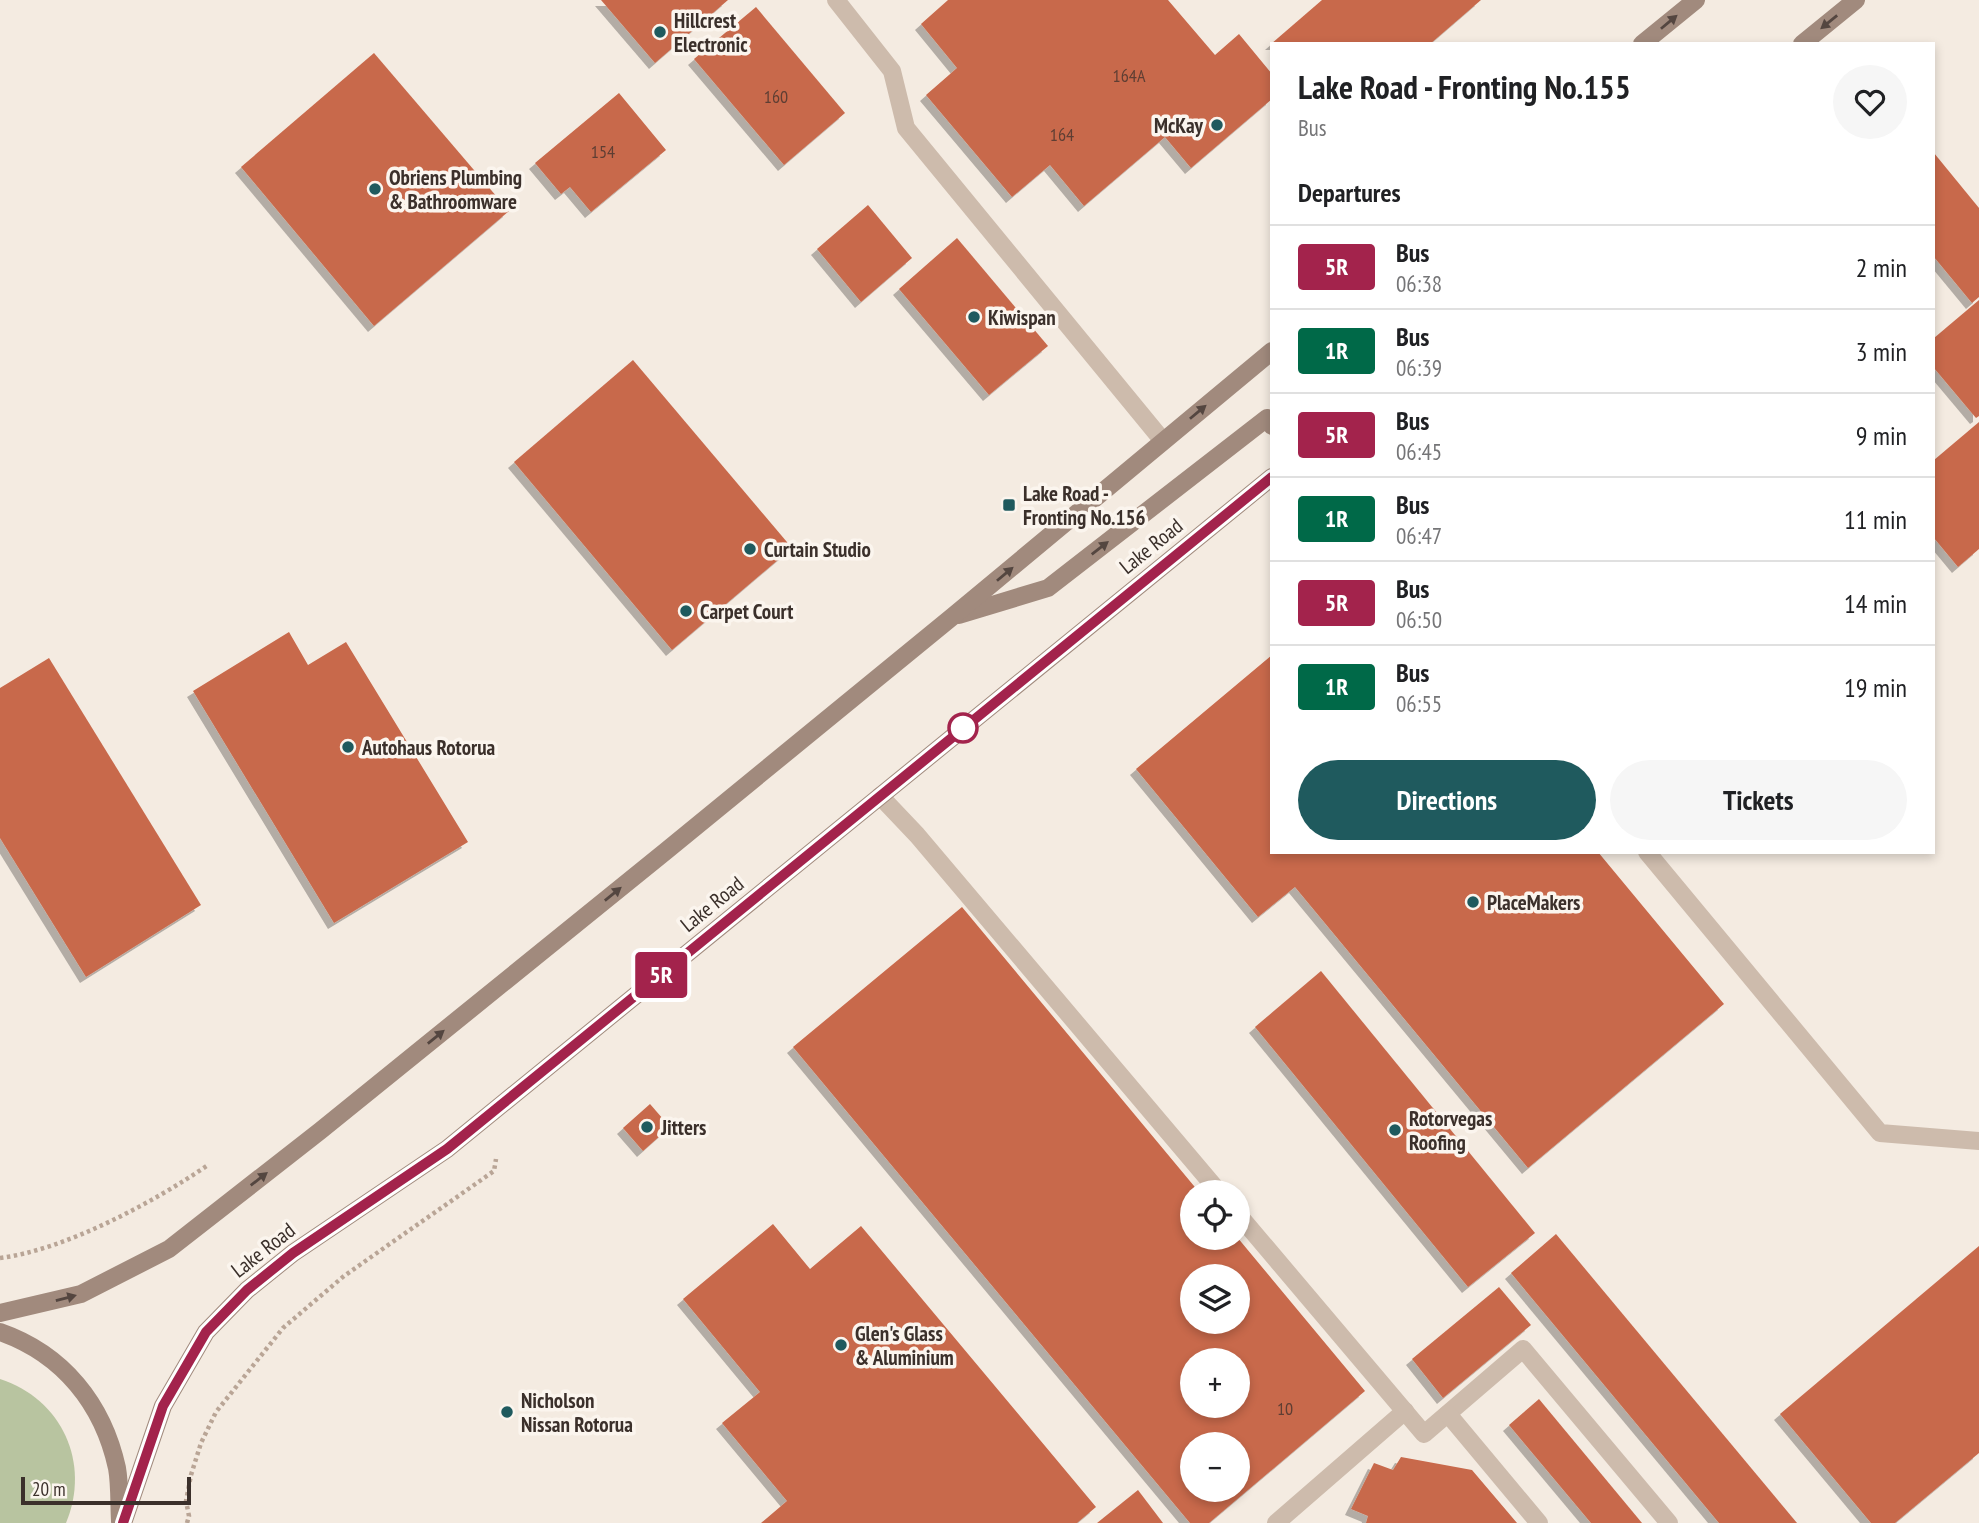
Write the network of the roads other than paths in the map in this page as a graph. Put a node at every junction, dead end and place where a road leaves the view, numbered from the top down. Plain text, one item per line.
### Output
1 (836, 0) edge
2 (1696, 0) edge
3 (1856, 0) edge
4 (1644, 42) edge
5 (1804, 42) edge
6 (1270, 353) edge
7 (1270, 423) edge
8 (1163, 441) junction
9 (1270, 479) edge
10 (952, 617) junction
11 (880, 796) junction
12 (1649, 854) edge
13 (1979, 1141) edge
14 (1209, 1180) edge
15 (1250, 1228) edge
16 (0, 1313) edge
17 (0, 1332) edge
18 (1405, 1411) junction
19 (1448, 1414) junction
20 (122, 1523) edge
21 (1276, 1523) edge
22 (1539, 1523) edge
23 (1669, 1523) edge

1 - 8 lane
4 -> 2 main road
3 -> 5 main road
8 -> 6 main road, Lake Road
10 -> 7 main road, Lake Road
10 -> 8 main road, Lake Road
9 - 11 main road, Lake Road
16 -> 10 main road, Lake Road
11 - 14 lane
11 - 20 main road, Lake Road
12 - 13 lane
15 - 18 lane
17 - 20 main road
18 - 19 lane
18 - 21 lane
19 - 22 lane
19 - 23 lane

